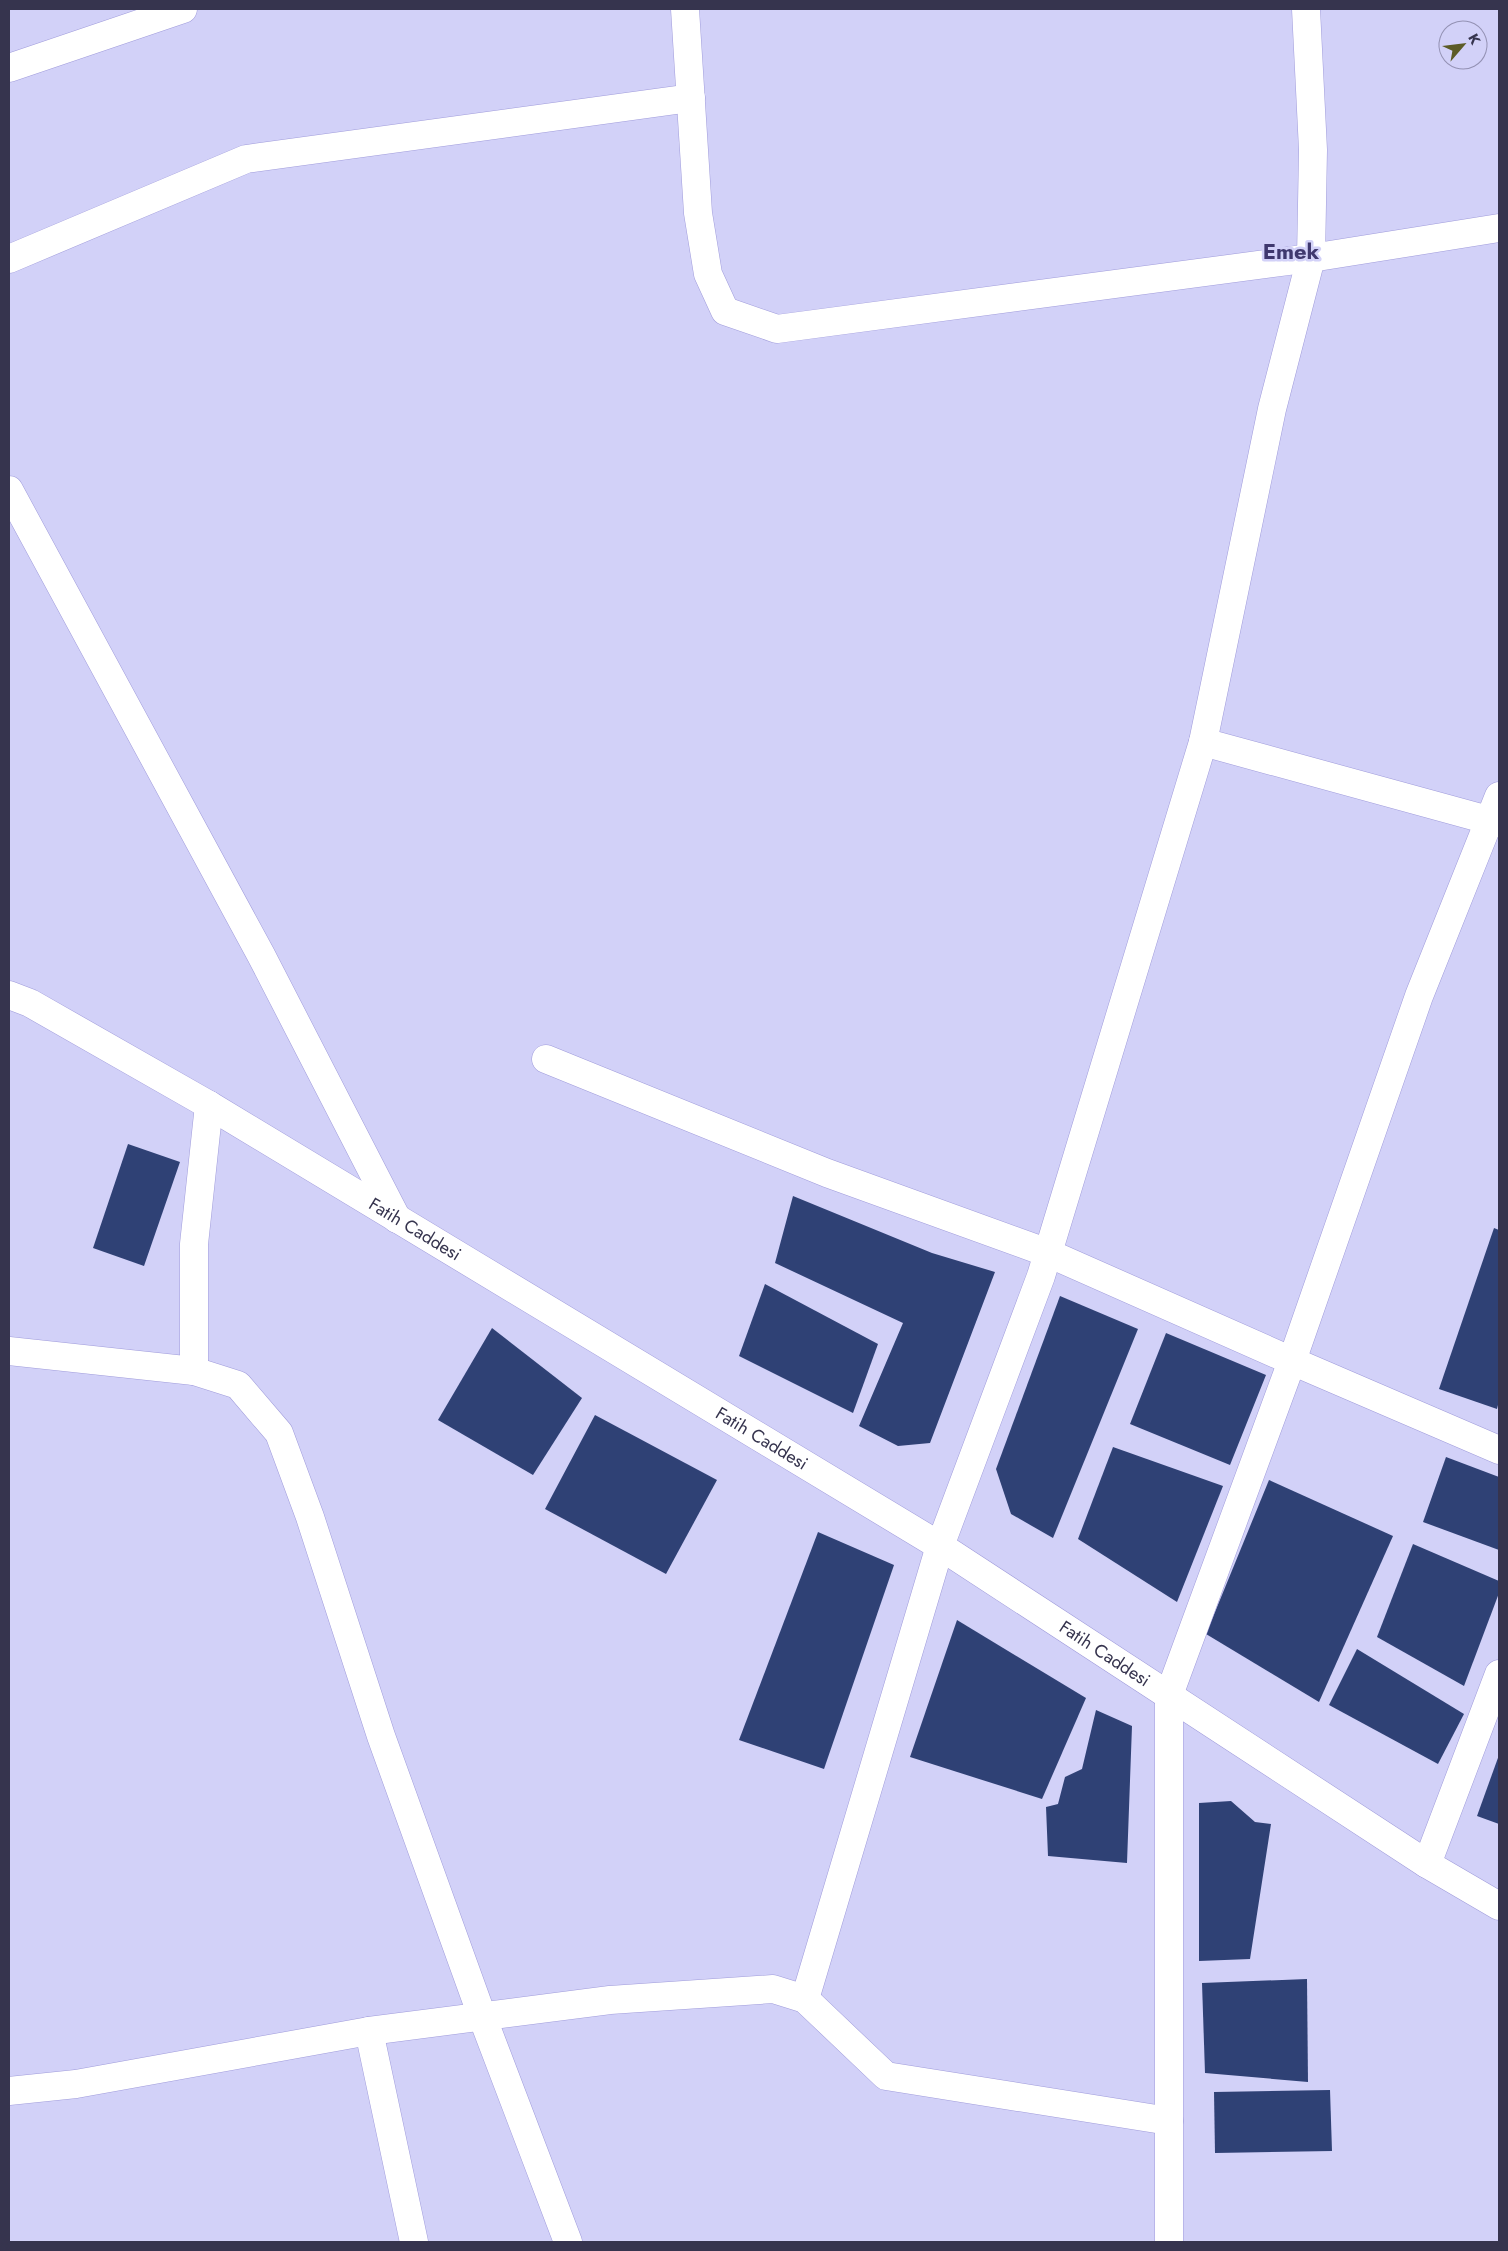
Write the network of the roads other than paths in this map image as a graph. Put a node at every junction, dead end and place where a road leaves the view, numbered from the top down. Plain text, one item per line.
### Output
1 (183, 9) edge
2 (685, 9) edge
3 (1306, 9) edge
4 (9, 68) edge
5 (691, 98) junction
6 (1499, 228) edge
7 (1311, 258) junction
8 (9, 259) edge
9 (9, 490) edge
10 (1203, 742) junction
11 (1499, 796) edge
12 (1494, 822) edge
13 (9, 995) edge
14 (546, 1059) dead end
15 (209, 1106) junction
16 (397, 1220) junction
17 (1048, 1253) junction
18 (9, 1351) edge
19 (1292, 1361) junction
20 (194, 1371) junction
21 (1499, 1450) edge
22 (940, 1546) junction
23 (1499, 1674) edge
24 (1169, 1696) junction
25 (1427, 1864) junction
26 (1499, 1906) edge
27 (805, 1999) junction
28 (482, 2016) junction
29 (369, 2031) junction
30 (9, 2091) edge
31 (1169, 2121) junction
32 (414, 2242) edge
33 (568, 2242) edge
34 (1169, 2242) edge

1 - 4 street
2 - 5 street
3 - 7 street
5 - 7 street
5 - 8 street
6 - 7 street
7 - 10 street
9 - 16 street
10 - 12 street
10 - 17 street
11 - 12 street
12 - 19 street
13 - 15 street, Fatih Caddesi
14 - 17 street
15 - 16 street, Fatih Caddesi
15 - 20 street
16 - 22 street, Fatih Caddesi
17 - 19 street
17 - 22 street
18 - 20 street
19 - 21 street
19 - 24 street
20 - 28 street
22 - 24 street, Fatih Caddesi
22 - 27 street
23 - 25 street
24 - 25 street, Fatih Caddesi
24 - 31 street
25 - 26 street, Fatih Caddesi
27 - 28 street
27 - 31 street
28 - 29 street
28 - 33 street
29 - 30 street
29 - 32 street
31 - 34 street

